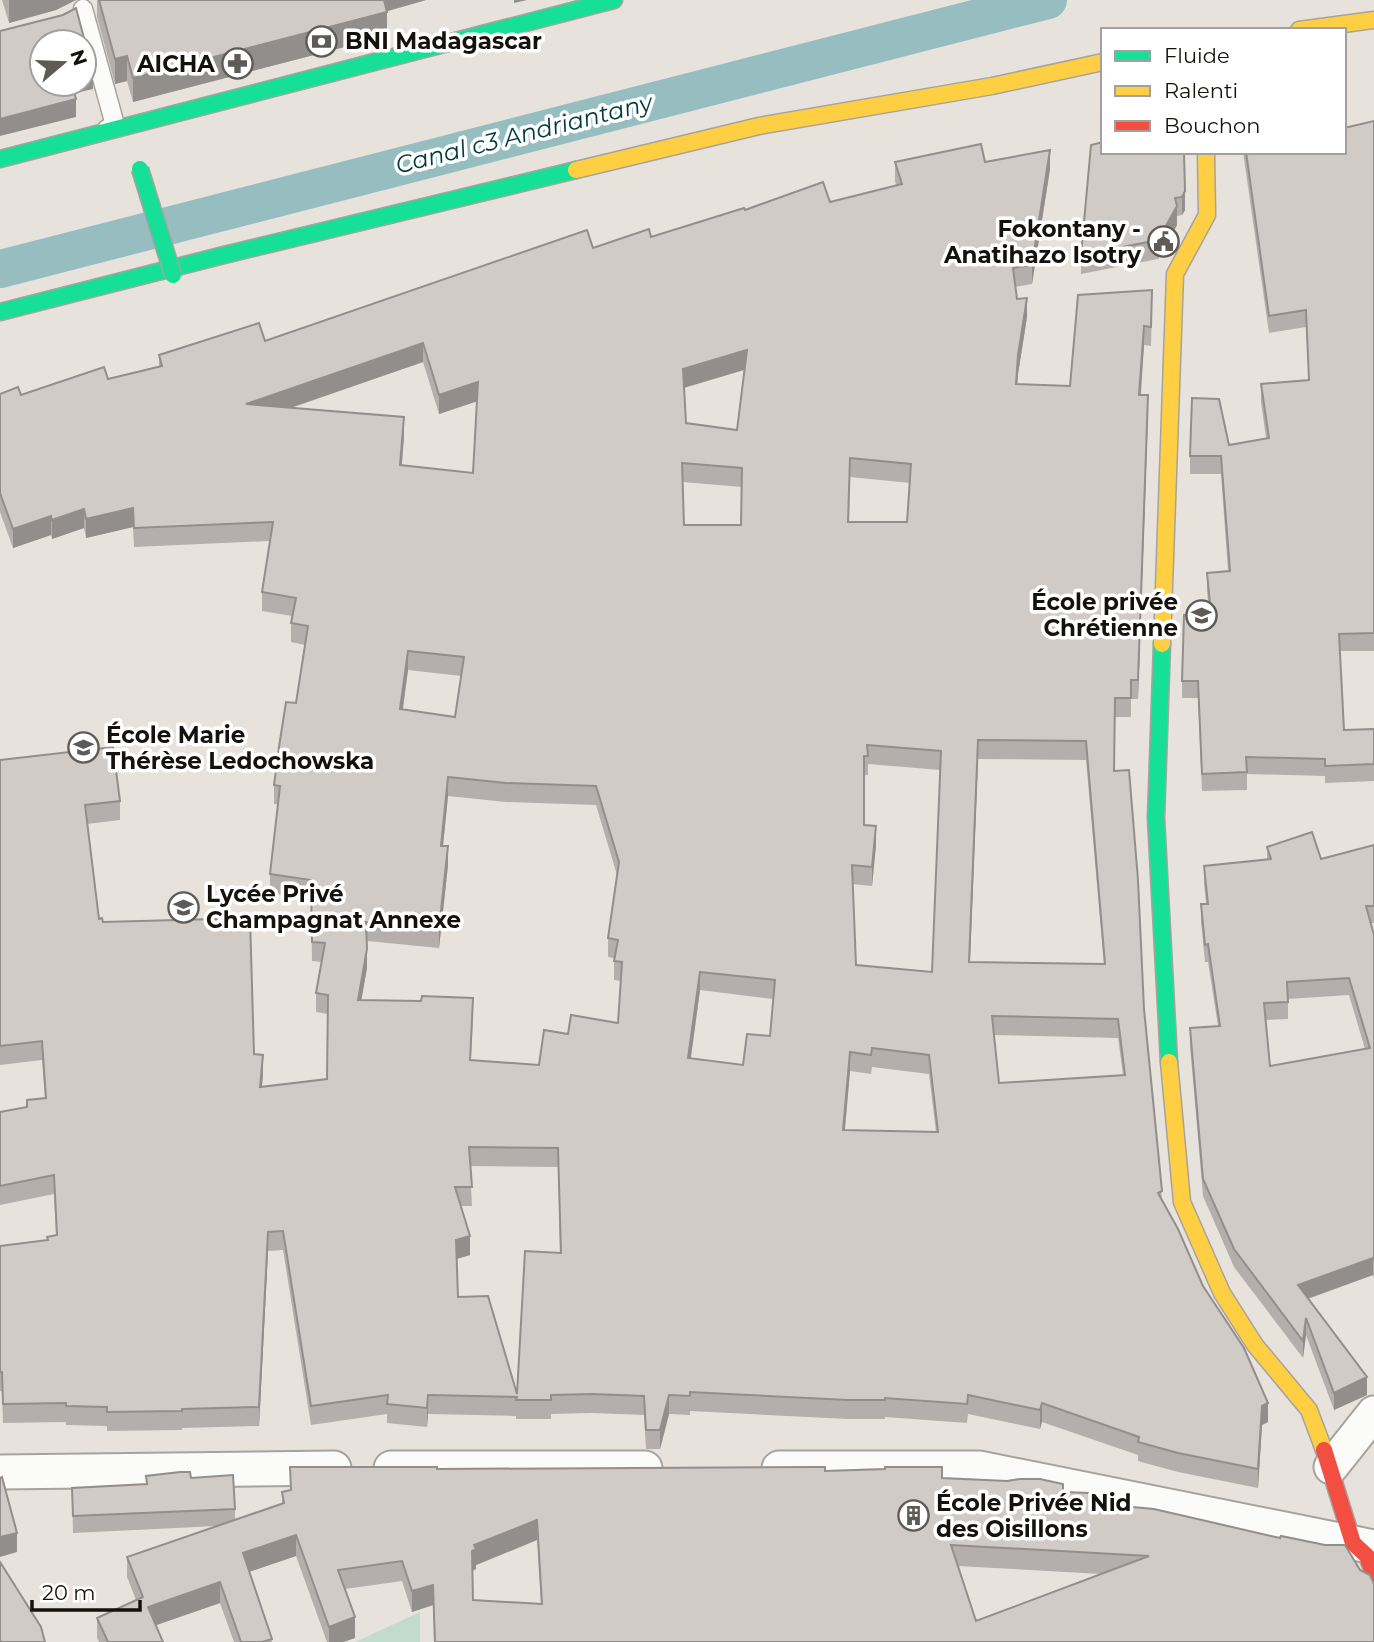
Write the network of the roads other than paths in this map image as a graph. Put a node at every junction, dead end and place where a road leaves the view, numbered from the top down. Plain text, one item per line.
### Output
1 (614, 0) edge
2 (103, 3) edge
3 (1374, 20) edge
4 (1314, 28) edge
5 (1101, 62) edge
6 (89, 137) junction
7 (109, 150) dead end
8 (1206, 154) edge
9 (0, 159) edge
10 (135, 166) dead end
11 (126, 279) junction
12 (0, 312) edge
13 (1374, 1413) edge
14 (1331, 1467) junction
15 (674, 1468) edge
16 (743, 1468) edge
17 (0, 1472) edge
18 (1363, 1545) edge
19 (1374, 1574) edge

1 - 6 main road
2 - 6 lane
3 - 4 main road
5 - 11 main road
6 - 7 main road
6 - 9 main road
8 - 14 main road
10 - 11 main road, bridge
11 - 12 main road
13 - 14 street
14 - 18 main road
15 - 17 street
16 - 18 street
18 - 19 main road

